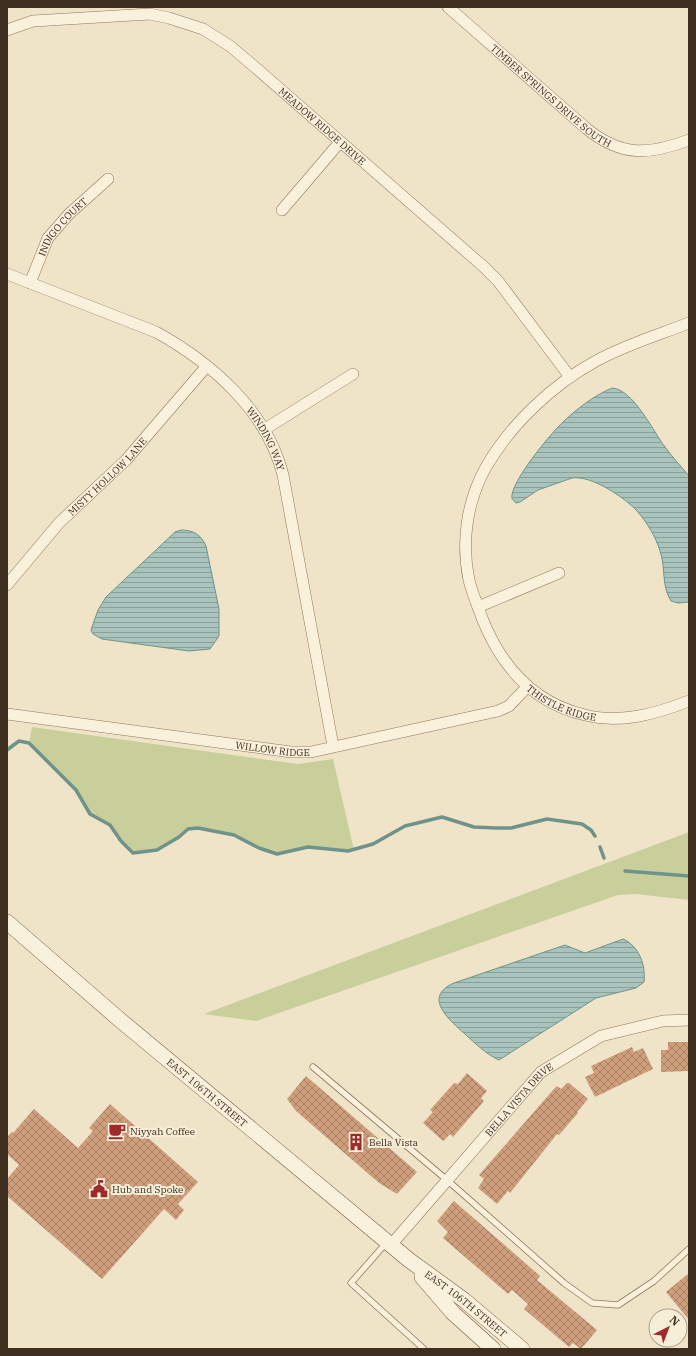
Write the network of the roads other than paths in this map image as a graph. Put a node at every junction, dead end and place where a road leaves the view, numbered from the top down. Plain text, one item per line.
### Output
1 (448, 7) edge
2 (7, 30) edge
3 (689, 140) edge
4 (340, 142) junction
5 (108, 179) dead end
6 (282, 210) dead end
7 (7, 274) edge
8 (30, 283) junction
9 (689, 323) edge
10 (206, 367) junction
11 (353, 374) dead end
12 (570, 377) junction
13 (264, 429) junction
14 (559, 573) dead end
15 (7, 584) edge
16 (478, 607) junction
17 (527, 687) junction
18 (689, 701) edge
19 (7, 714) edge
20 (333, 746) junction
21 (7, 922) edge
22 (689, 1020) edge
23 (313, 1067) dead end
24 (447, 1180) junction
25 (389, 1243) junction
26 (689, 1249) edge
27 (408, 1260) junction
28 (424, 1349) edge
29 (493, 1349) edge
30 (522, 1349) edge

1 - 3 street, TIMBER SPRINGS DRIVE SOUTH
2 - 4 street, MEADOW RIDGE DRIVE
4 - 6 street
4 - 12 street, MEADOW RIDGE DRIVE
5 - 8 street, INDIGO COURT
7 - 8 street, WINDING WAY
8 - 10 street, WINDING WAY
9 - 12 street, THISTLE RIDGE
10 - 13 street, WINDING WAY
10 - 15 street, MISTY HOLLOW LANE
11 - 13 street
12 - 16 street, THISTLE RIDGE
13 - 20 street, WINDING WAY
14 - 16 street
16 - 17 street, THISTLE RIDGE
17 - 18 street, THISTLE RIDGE
17 - 20 street, WILLOW RIDGE
19 - 20 street, WILLOW RIDGE
21 - 25 main road, EAST 106TH STREET
22 - 24 street, BELLA VISTA DRIVE
23 - 24 lane
24 - 25 street, BELLA VISTA DRIVE
24 - 26 lane
25 - 27 main road, EAST 106TH STREET
25 - 28 lane
27 - 29 main road, EAST 106TH STREET
27 - 30 main road, EAST 106TH STREET

